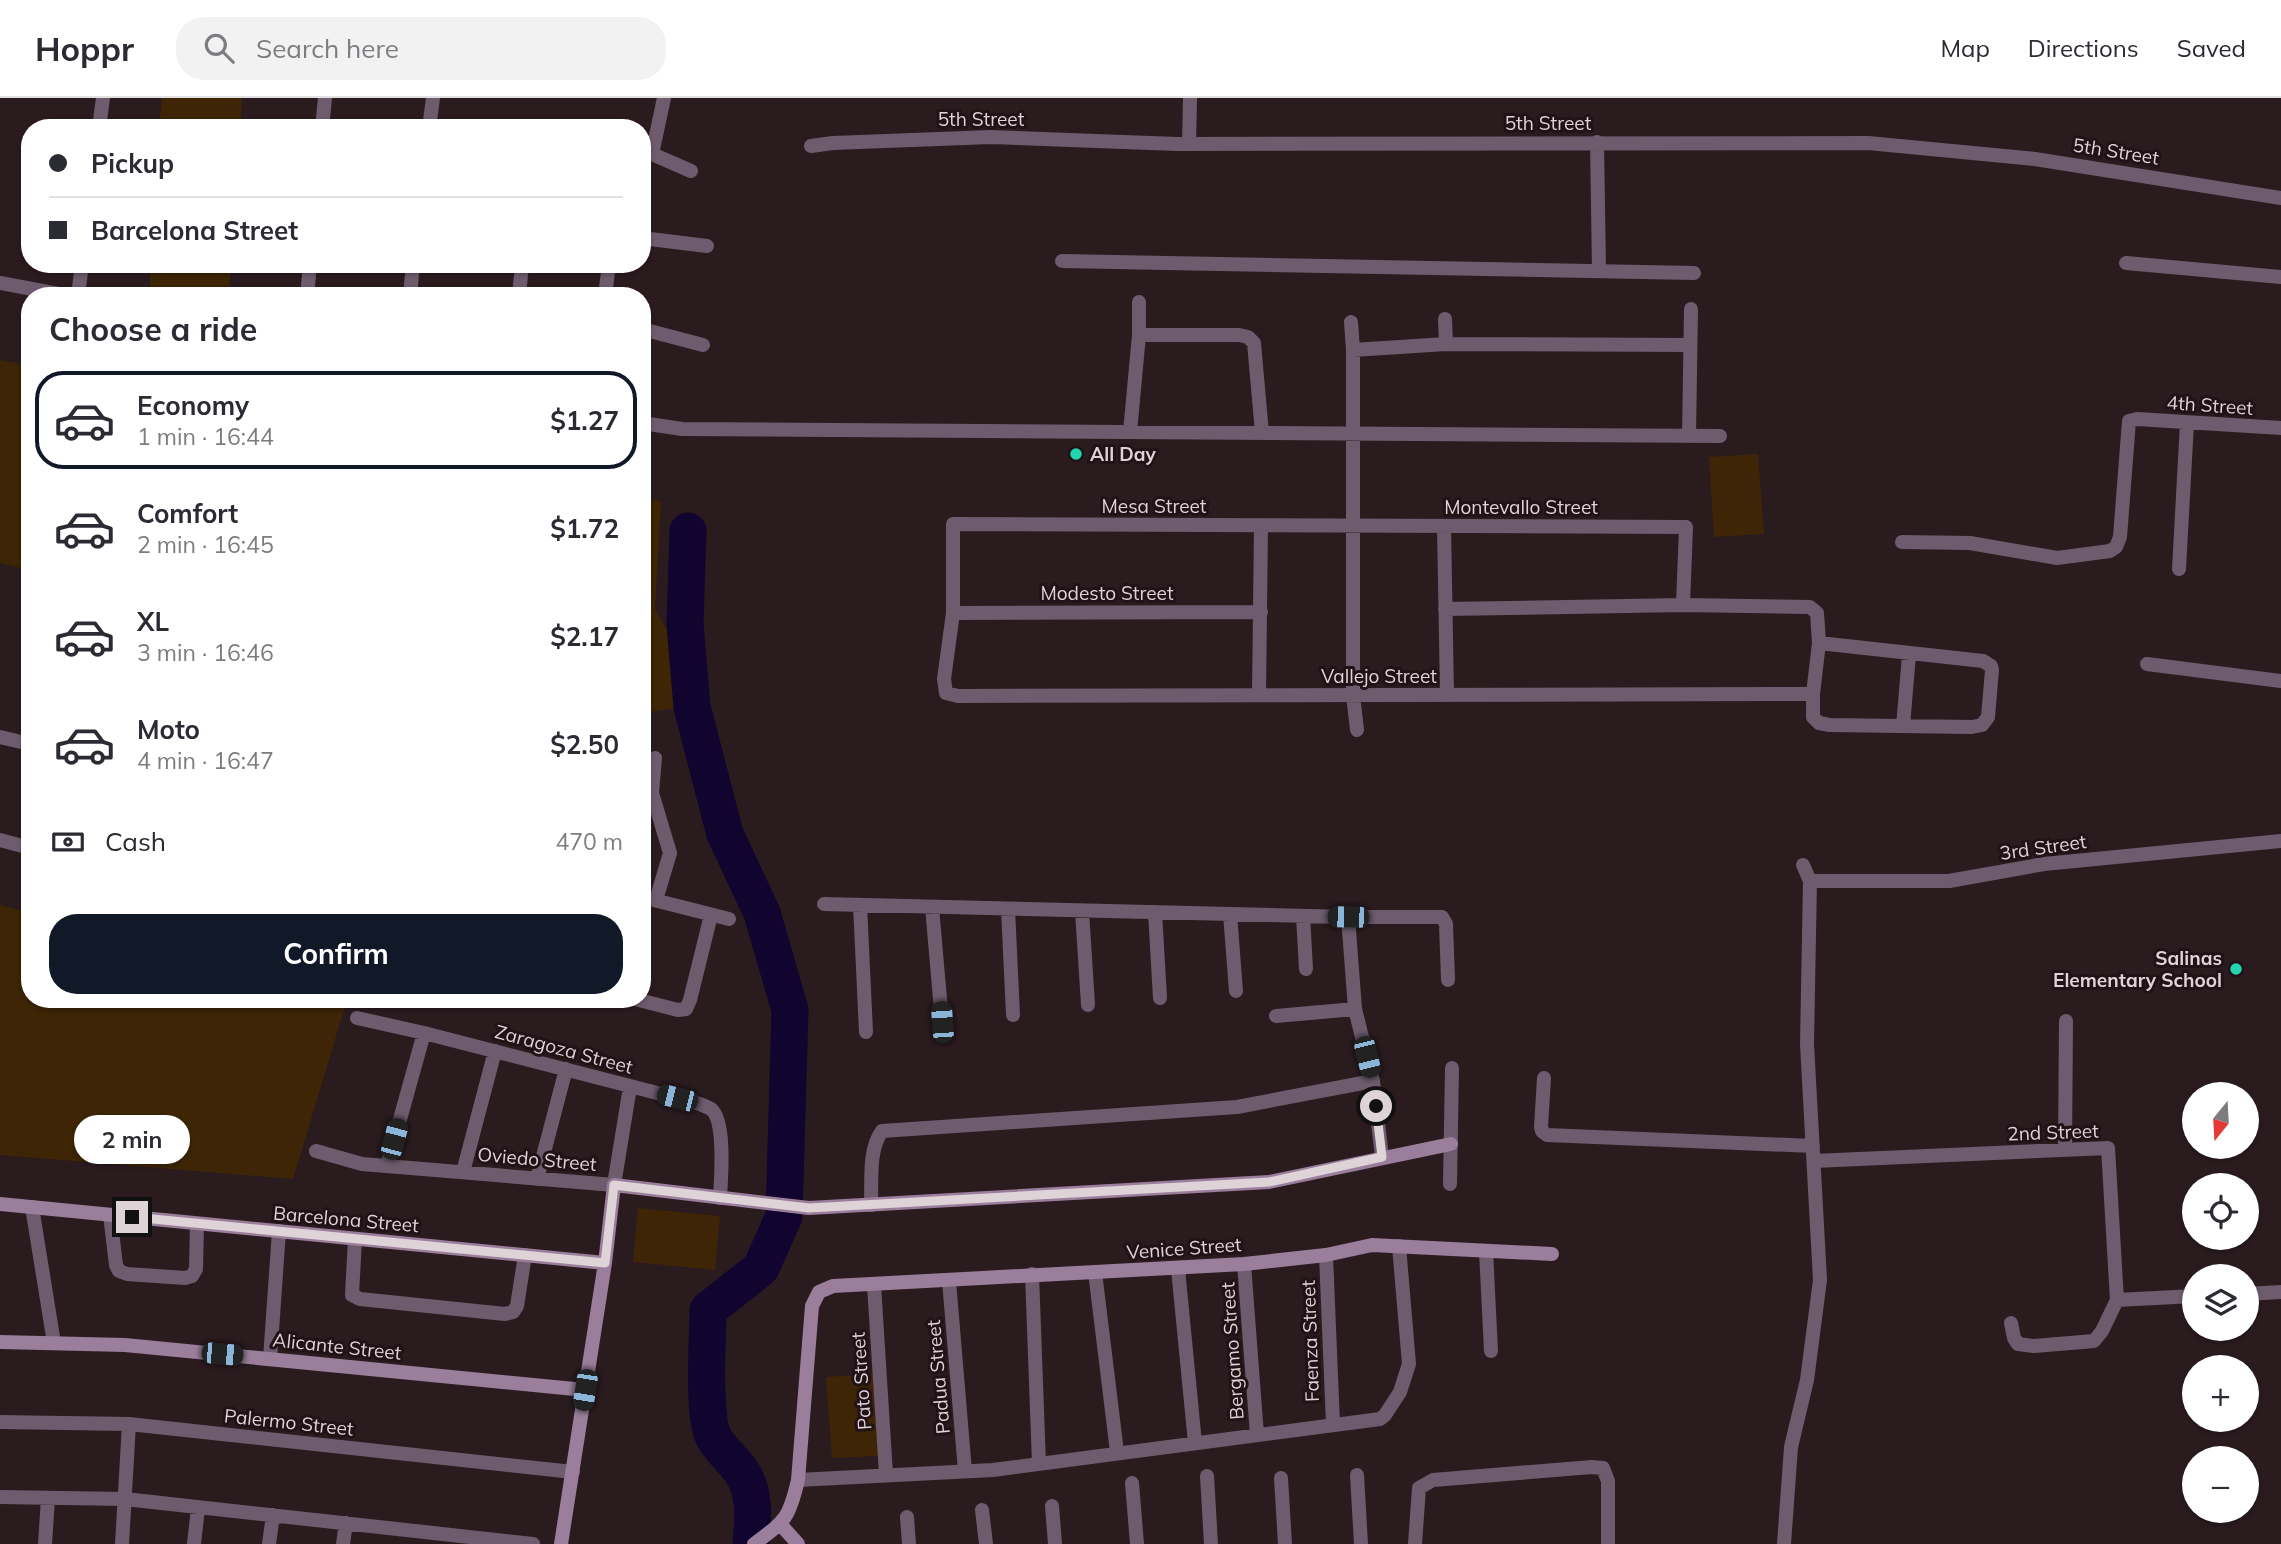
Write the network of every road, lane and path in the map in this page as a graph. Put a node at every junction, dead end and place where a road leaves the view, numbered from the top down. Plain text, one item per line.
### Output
1 (103, 98) edge
2 (325, 98) edge
3 (433, 98) edge
4 (664, 98) edge
5 (1190, 98) edge
6 (100, 119) edge
7 (323, 119) edge
8 (430, 119) edge
9 (651, 140) edge
10 (1597, 142) junction
11 (1189, 144) junction
12 (811, 146) dead end
13 (651, 155) edge
14 (691, 171) dead end
15 (2281, 198) edge
16 (651, 239) edge
17 (707, 246) dead end
18 (1062, 261) dead end
19 (2126, 262) dead end
20 (1599, 271) junction
21 (1694, 273) dead end
22 (2281, 277) edge
23 (0, 283) edge
24 (21, 287) edge
25 (1139, 302) dead end
26 (1691, 309) dead end
27 (1445, 319) dead end
28 (1351, 322) dead end
29 (651, 331) edge
30 (1139, 335) junction
31 (1446, 344) junction
32 (703, 345) dead end
33 (1690, 345) junction
34 (1353, 349) junction
35 (651, 424) edge
36 (2187, 424) junction
37 (2281, 428) edge
38 (1130, 432) junction
39 (1262, 433) junction
40 (1354, 433) junction
41 (1689, 435) junction
42 (1720, 436) dead end
43 (1261, 525) junction
44 (1355, 526) junction
45 (1444, 526) junction
46 (1902, 542) dead end
47 (2179, 569) dead end
48 (1683, 605) junction
49 (1445, 609) junction
50 (1261, 612) junction
51 (953, 613) junction
52 (1819, 643) junction
53 (1909, 655) junction
54 (2147, 664) dead end
55 (2281, 681) edge
56 (1447, 694) junction
57 (1813, 694) junction
58 (1259, 695) junction
59 (1353, 695) junction
60 (1903, 726) junction
61 (1357, 730) dead end
62 (0, 737) edge
63 (21, 742) edge
64 (655, 758) dead end
65 (651, 775) edge
66 (651, 803) edge
67 (0, 841) edge
68 (2281, 841) edge
69 (21, 846) edge
70 (1803, 865) dead end
71 (1810, 881) junction
72 (651, 894) edge
73 (651, 899) edge
74 (824, 904) dead end
75 (860, 905) junction
76 (932, 906) junction
77 (1008, 909) junction
78 (1082, 911) junction
79 (1156, 912) junction
80 (1230, 914) junction
81 (711, 915) junction
82 (1303, 916) junction
83 (1348, 917) junction
84 (729, 919) dead end
85 (1306, 969) dead end
86 (1448, 981) dead end
87 (1236, 990) dead end
88 (1160, 998) dead end
89 (651, 1003) edge
90 (1088, 1005) dead end
91 (1355, 1009) junction
92 (1013, 1015) dead end
93 (1276, 1016) dead end
94 (357, 1018) dead end
95 (2066, 1021) dead end
96 (942, 1022) dead end
97 (424, 1032) junction
98 (866, 1032) dead end
99 (495, 1051) junction
100 (1452, 1068) dead end
101 (566, 1069) junction
102 (1544, 1078) dead end
103 (1373, 1081) junction
104 (630, 1087) junction
105 (1451, 1144) junction
106 (2065, 1150) junction
107 (316, 1151) dead end
108 (1813, 1154) junction
109 (1382, 1157) junction
110 (387, 1166) junction
111 (463, 1172) junction
112 (537, 1179) junction
113 (1450, 1184) dead end
114 (614, 1185) junction
115 (720, 1198) junction
116 (0, 1204) edge
117 (871, 1205) junction
118 (32, 1208) junction
119 (110, 1215) junction
120 (197, 1225) junction
121 (279, 1231) junction
122 (355, 1239) junction
123 (1399, 1246) junction
124 (1486, 1251) junction
125 (1552, 1254) dead end
126 (524, 1255) junction
127 (1326, 1255) junction
128 (605, 1263) junction
129 (1244, 1264) junction
130 (1178, 1269) junction
131 (1095, 1272) junction
132 (1032, 1274) junction
133 (949, 1281) junction
134 (874, 1285) junction
135 (2281, 1292) edge
136 (2259, 1293) edge
137 (2182, 1297) edge
138 (2118, 1300) junction
139 (2011, 1322) dead end
140 (0, 1342) edge
141 (54, 1343) junction
142 (1491, 1351) dead end
143 (270, 1359) junction
144 (585, 1390) junction
145 (0, 1422) edge
146 (129, 1424) junction
147 (1333, 1424) junction
148 (1257, 1435) junction
149 (1195, 1443) junction
150 (1118, 1452) junction
151 (1039, 1464) junction
152 (965, 1471) junction
153 (573, 1472) junction
154 (886, 1474) junction
155 (1357, 1475) dead end
156 (1207, 1476) dead end
157 (1281, 1478) dead end
158 (798, 1480) junction
159 (1132, 1483) dead end
160 (0, 1497) edge
161 (48, 1498) junction
162 (125, 1499) junction
163 (1052, 1506) dead end
164 (198, 1508) junction
165 (982, 1510) dead end
166 (273, 1515) junction
167 (906, 1517) dead end
168 (346, 1523) junction
169 (781, 1525) junction
170 (413, 1537) edge
171 (759, 1540) edge
172 (487, 1541) edge
173 (45, 1544) edge
174 (122, 1544) edge
175 (194, 1544) edge
176 (269, 1544) edge
177 (343, 1544) edge
178 (533, 1544) edge
179 (561, 1544) edge
180 (798, 1544) edge
181 (909, 1544) edge
182 (986, 1544) edge
183 (1055, 1544) edge
184 (1136, 1544) edge
185 (1211, 1544) edge
186 (1285, 1544) edge
187 (1361, 1544) edge
188 (1415, 1544) edge
189 (1608, 1544) edge
190 (1784, 1544) edge

1 - 6 street
2 - 7 street
3 - 8 street
4 - 9 street
5 - 11 street
10 - 11 street, 5th Street
10 - 15 street, 5th Street
10 - 20 street
11 - 12 street, 5th Street
13 - 14 street
16 - 17 street
18 - 20 street
19 - 22 street
20 - 21 street
23 - 24 street
25 - 30 street
26 - 33 street
27 - 31 street
28 - 34 street
29 - 32 street
30 - 38 street
30 - 39 street
31 - 33 street
31 - 34 street
33 - 41 street
34 - 40 street
35 - 38 street
36 - 37 street, 4th Street
36 - 46 street, 4th Street
36 - 47 street
38 - 39 street
39 - 40 street
40 - 41 street
40 - 44 street
41 - 42 street
43 - 44 street, Mesa Street
43 - 50 street
43 - 51 street, Mesa Street
44 - 45 street, Montevallo Street
44 - 59 street
45 - 48 street, Montevallo Street
45 - 49 street
48 - 49 street
48 - 52 street
49 - 56 street
50 - 51 street, Modesto Street
50 - 58 street
51 - 58 street, Vallejo Street
52 - 53 street
52 - 57 street
53 - 60 street
53 - 60 street
54 - 55 street
56 - 57 street, Vallejo Street
56 - 59 street, Vallejo Street
57 - 60 street
58 - 59 street, Vallejo Street
59 - 61 street
62 - 63 street
64 - 65 street
66 - 72 street
67 - 69 street
68 - 71 street, 3rd Street
70 - 71 street
71 - 108 street
73 - 81 street
74 - 75 street
75 - 76 street
75 - 98 street
76 - 77 street
76 - 96 street
77 - 78 street
77 - 92 street
78 - 79 street
78 - 90 street
79 - 80 street
79 - 88 street
80 - 82 street
80 - 87 street
81 - 84 street
81 - 89 street
82 - 83 street
82 - 85 street
83 - 86 street
83 - 91 street
91 - 93 street
91 - 103 street
94 - 97 street, Zaragoza Street
95 - 106 street
97 - 99 street, Zaragoza Street
97 - 110 street
99 - 101 street, Zaragoza Street
99 - 111 street
100 - 105 street
101 - 104 street, Zaragoza Street
101 - 112 street
102 - 108 street, 2nd Street
103 - 109 street
103 - 117 street
104 - 114 street
104 - 115 street, Zaragoza Street
105 - 109 street, Oviedo Street
105 - 113 street
106 - 108 street, 2nd Street
106 - 138 street, 2nd Street
107 - 110 street, Oviedo Street
108 - 190 street
109 - 117 street, Oviedo Street
110 - 111 street, Oviedo Street
111 - 112 street, Oviedo Street
112 - 114 street, Oviedo Street
114 - 115 street, Oviedo Street
114 - 128 street
115 - 117 street, Oviedo Street
116 - 118 street, Barcelona Street
118 - 119 street, Barcelona Street
118 - 141 street
119 - 120 street, Barcelona Street
119 - 120 street
120 - 121 street, Barcelona Street
121 - 122 street, Barcelona Street
121 - 143 street
122 - 126 street, Barcelona Street
122 - 126 street
123 - 124 street, Venice Street
123 - 127 street, Venice Street
123 - 147 street
124 - 125 street, Venice Street
124 - 142 street
126 - 128 street, Barcelona Street
127 - 129 street, Venice Street
127 - 147 street, Faenza Street
128 - 144 street
129 - 130 street, Venice Street
129 - 148 street, Bergamo Street
130 - 131 street, Venice Street
130 - 149 street
131 - 132 street, Venice Street
131 - 150 street
132 - 133 street, Venice Street
132 - 151 street
133 - 134 street, Venice Street
133 - 152 street, Padua Street
134 - 154 street, Pato Street
134 - 158 street, Venice Street
135 - 136 street
137 - 138 street
138 - 139 street
140 - 141 street, Alicante Street
141 - 143 street, Alicante Street
143 - 144 street, Alicante Street
144 - 153 street
145 - 146 street, Palermo Street
146 - 153 street, Palermo Street
146 - 162 street
147 - 148 street
148 - 149 street
149 - 150 street
150 - 151 street
151 - 152 street
152 - 154 street
153 - 179 street
154 - 158 street
155 - 187 street
156 - 185 street
157 - 186 street
158 - 169 street
159 - 184 street
160 - 161 street
161 - 162 street
161 - 173 street
162 - 164 street
162 - 174 street
163 - 183 street
164 - 166 street
164 - 175 street
165 - 182 street
166 - 168 street
166 - 176 street
167 - 181 street
168 - 170 street
168 - 177 street
169 - 171 street
169 - 180 street
170 - 172 street
172 - 178 street
188 - 189 street

